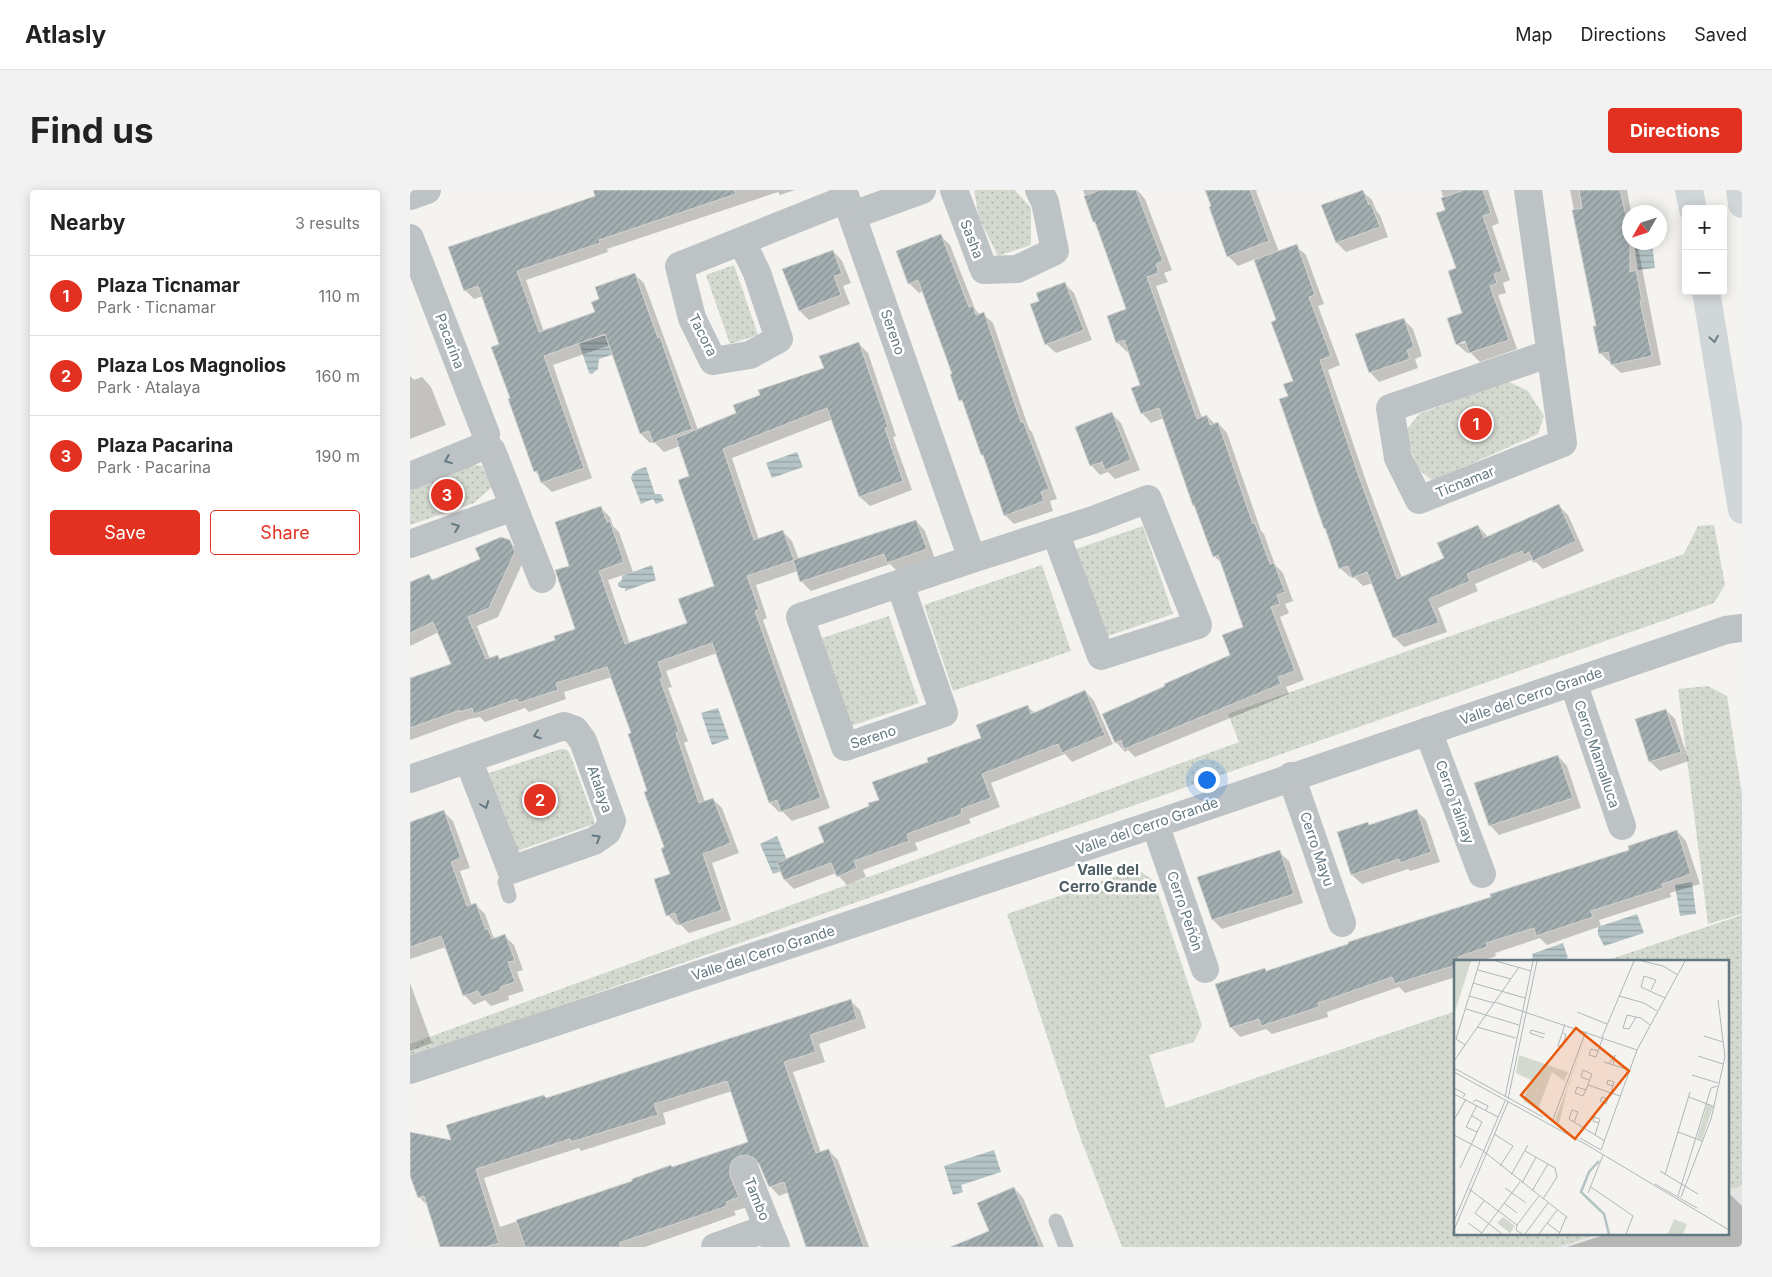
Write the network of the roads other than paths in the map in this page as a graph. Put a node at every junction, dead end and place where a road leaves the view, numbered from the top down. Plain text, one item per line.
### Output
1 (427, 190) edge
2 (922, 190) edge
3 (954, 190) edge
4 (1039, 190) edge
5 (1528, 190) edge
6 (1690, 190) edge
7 (1740, 190) edge
8 (410, 196) edge
9 (847, 201) edge
10 (1742, 204) edge
11 (1692, 205) edge
12 (410, 238) edge
13 (742, 242) dead end
14 (1707, 295) edge
15 (1550, 352) junction
16 (485, 443) junction
17 (410, 476) edge
18 (513, 507) junction
19 (1742, 510) edge
20 (1055, 532) junction
21 (410, 544) edge
22 (972, 559) junction
23 (542, 579) dead end
24 (900, 584) junction
25 (1742, 628) edge
26 (1573, 682) junction
27 (1428, 731) junction
28 (468, 759) junction
29 (1291, 776) junction
30 (410, 779) edge
31 (1154, 824) junction
32 (1622, 826) dead end
33 (1482, 874) dead end
34 (1342, 922) dead end
35 (1205, 969) dead end
36 (410, 1070) edge
37 (745, 1170) dead end
38 (1056, 1221) dead end
39 (772, 1237) edge
40 (715, 1247) edge
41 (1066, 1247) edge

1 - 8 street
2 - 9 street
3 - 4 street, Sasha
5 - 15 street, Ticnamar
6 - 11 main road
7 - 10 main road
9 - 13 street
9 - 22 street, Sereno
12 - 16 street, Pacarina
14 -> 19 main road
15 - 15 street, Ticnamar
16 -> 17 street
16 - 18 street, Pacarina
21 -> 18 street
18 - 23 street, Pacarina
20 - 20 street, Sereno
20 - 22 street, Sereno
22 - 24 street, Sereno
24 - 24 street, Sereno
25 - 26 street, Valle del Cerro Grande
26 - 27 street, Valle del Cerro Grande
26 - 32 street, Cerro Mamalluca
27 - 29 street, Valle del Cerro Grande
27 - 33 street, Cerro Talinay
28 -> 28 street, Atalaya
28 - 30 street, Atalaya
29 - 31 street, Valle del Cerro Grande
29 - 34 street, Cerro Mayu
31 - 35 street, Cerro Peñón
31 - 36 street, Valle del Cerro Grande
37 - 39 street, Tambo
38 - 41 lane
39 - 40 street, Tambo

